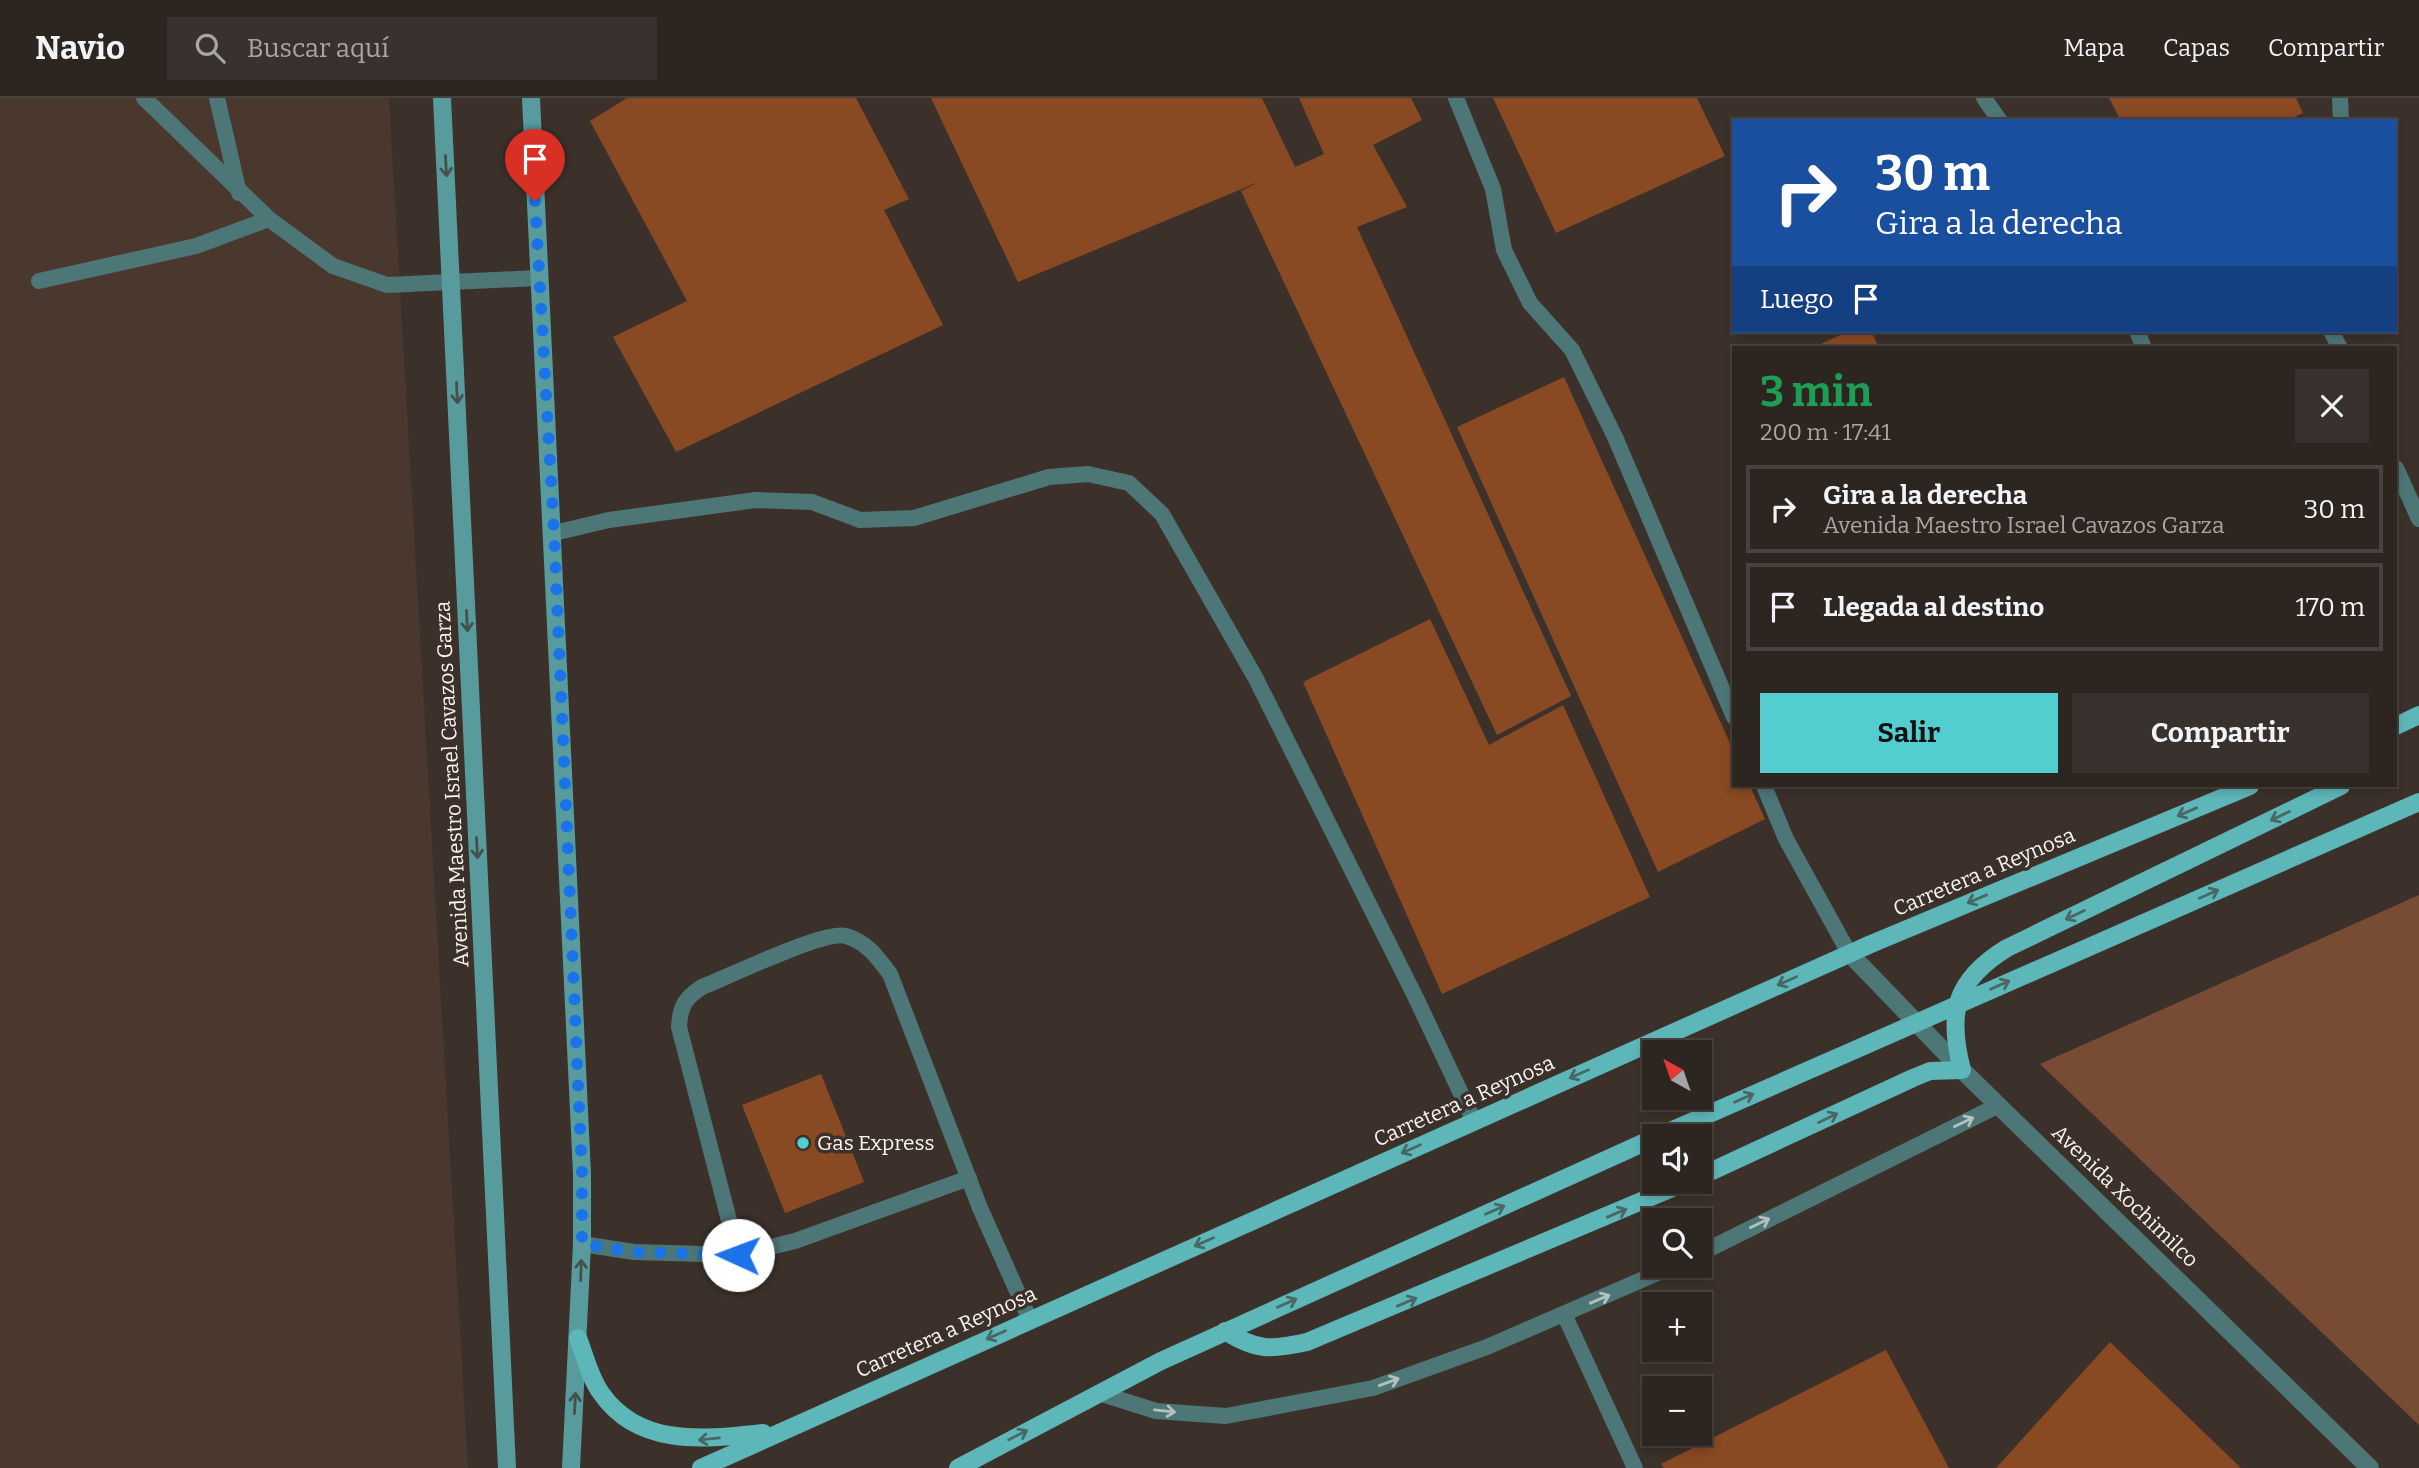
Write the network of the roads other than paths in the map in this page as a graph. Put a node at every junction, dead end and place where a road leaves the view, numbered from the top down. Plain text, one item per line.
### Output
1 (144, 98) edge
2 (217, 98) edge
3 (442, 98) edge
4 (531, 98) edge
5 (1456, 98) edge
6 (1984, 98) edge
7 (2340, 98) edge
8 (1999, 119) edge
9 (2340, 119) edge
10 (239, 193) junction
11 (269, 219) junction
12 (538, 278) junction
13 (39, 281) dead end
14 (452, 284) junction
15 (2397, 470) edge
16 (2419, 519) edge
17 (554, 533) junction
18 (1732, 712) edge
19 (2419, 715) edge
20 (2397, 726) edge
21 (1764, 787) edge
22 (2248, 787) edge
23 (2339, 787) edge
24 (2419, 802) edge
25 (1849, 953) junction
26 (1958, 1004) junction
27 (1915, 1021) junction
28 (1962, 1070) junction
29 (1999, 1105) junction
30 (1474, 1121) junction
31 (1686, 1124) edge
32 (1642, 1143) edge
33 (1712, 1171) edge
34 (969, 1178) junction
35 (1658, 1194) edge
36 (582, 1244) junction
37 (1712, 1248) edge
38 (738, 1255) junction
39 (1646, 1278) edge
40 (1564, 1314) junction
41 (1030, 1320) junction
42 (1225, 1331) junction
43 (578, 1338) junction
44 (1099, 1393) junction
45 (777, 1432) junction
46 (507, 1468) edge
47 (571, 1468) edge
48 (701, 1468) edge
49 (958, 1468) edge
50 (1635, 1468) edge
51 (2370, 1468) edge

1 - 10 lane
2 - 10 lane
3 -> 14 main road, Avenida Maestro Israel Cavazos Garza
4 - 12 main road
5 - 18 lane
6 - 8 lane
7 - 9 lane
10 - 11 lane
11 - 13 lane
11 - 14 lane
12 - 14 lane
12 - 17 main road
14 -> 46 main road, Avenida Maestro Israel Cavazos Garza
15 - 16 lane
17 - 30 lane
17 - 36 main road
19 - 20 main road
21 - 25 lane
22 -> 25 main road, Carretera a Reynosa
23 -> 26 main road
26 -> 24 main road
25 - 27 street, Avenida Xochimilco
25 -> 30 main road, Carretera a Reynosa
26 - 27 main road
26 - 28 main road
27 - 28 street, Avenida Xochimilco
31 -> 27 main road
28 - 29 street, Avenida Xochimilco
33 -> 28 main road
37 -> 29 lane
29 - 51 street, Avenida Xochimilco
30 -> 41 main road, Carretera a Reynosa
42 -> 32 main road
34 - 38 lane
34 - 38 lane
34 - 41 lane
42 -> 35 main road
36 - 38 lane
43 -> 36 main road
40 -> 39 lane
44 -> 40 lane
40 - 50 lane
41 -> 45 main road, Carretera a Reynosa
42 - 44 main road
45 -> 43 main road
47 -> 43 main road
49 -> 44 main road
45 - 48 main road, Carretera a Reynosa

